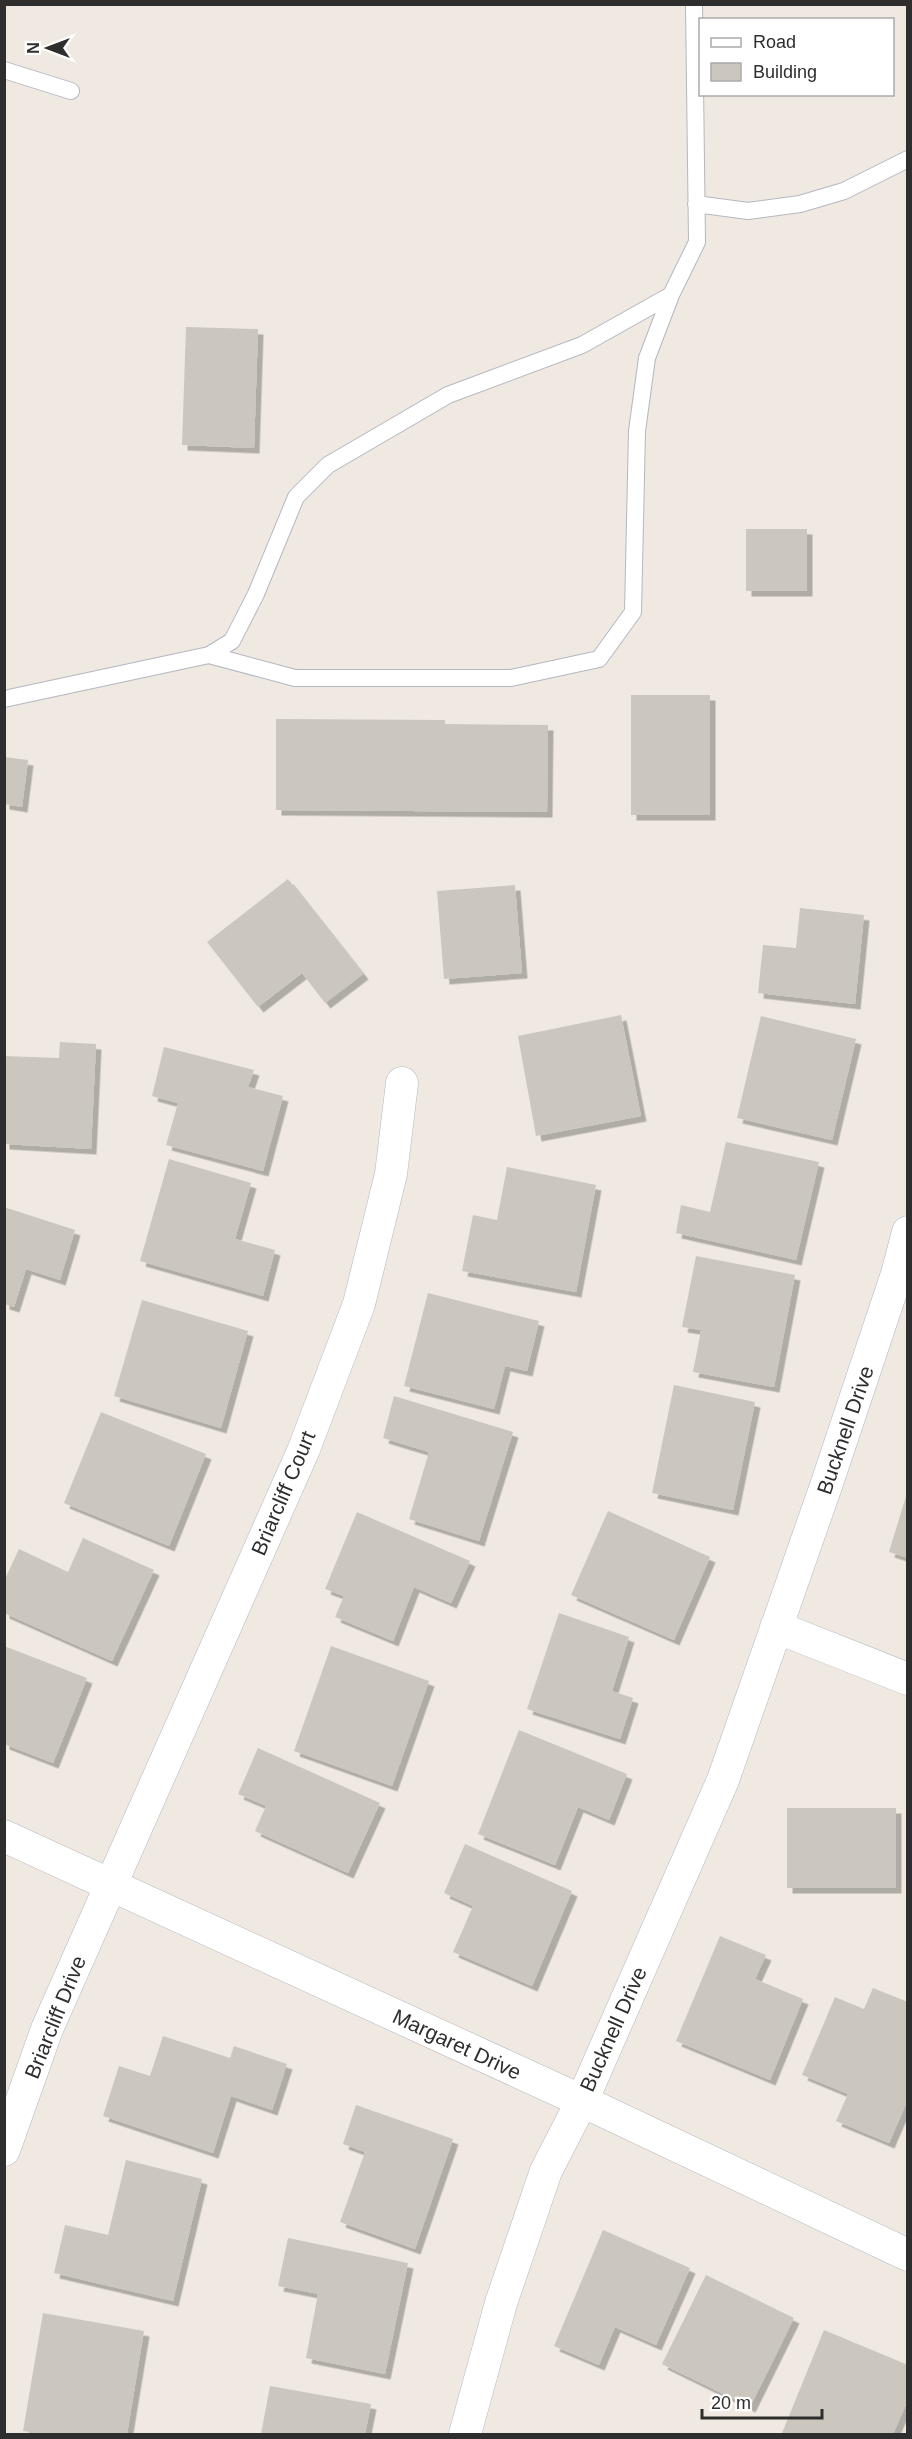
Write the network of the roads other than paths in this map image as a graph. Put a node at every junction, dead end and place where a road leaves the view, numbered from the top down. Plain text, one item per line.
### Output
1 (694, 4) edge
2 (4, 70) edge
3 (71, 91) dead end
4 (908, 159) edge
5 (696, 204) junction
6 (671, 295) junction
7 (209, 656) junction
8 (4, 699) edge
9 (402, 1083) dead end
10 (908, 1232) edge
11 (776, 1627) junction
12 (908, 1679) edge
13 (4, 1836) edge
14 (112, 1886) junction
15 (582, 2101) junction
16 (4, 2150) edge
17 (908, 2255) edge
18 (465, 2434) edge

1 - 5 lane
2 - 3 lane
4 - 5 lane
5 - 6 lane
6 - 7 lane
6 - 7 lane
7 - 8 lane
9 - 14 street, Briarcliff Court
10 - 11 street, Bucknell Drive
11 - 12 street
11 - 15 street, Bucknell Drive
13 - 14 street, Margaret Drive
14 - 15 street, Margaret Drive
14 - 16 street, Briarcliff Drive
15 - 17 street, Margaret Drive
15 - 18 street, Bucknell Drive

